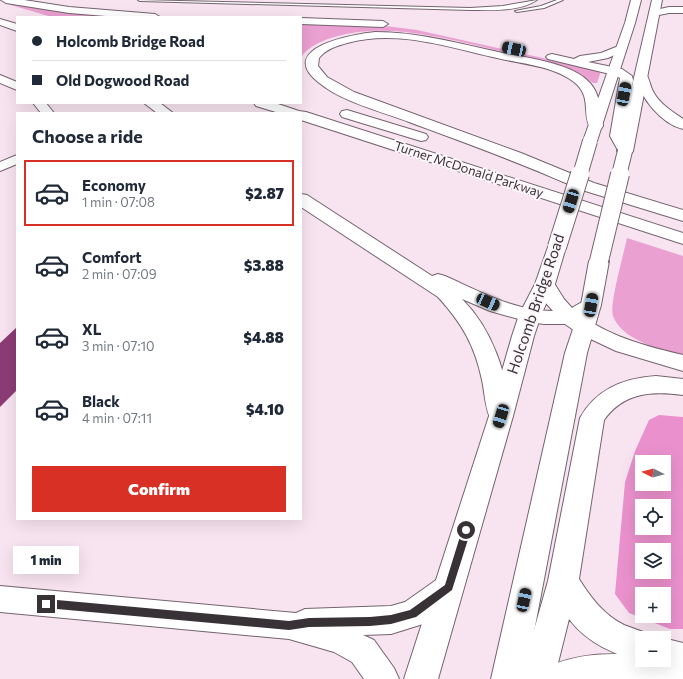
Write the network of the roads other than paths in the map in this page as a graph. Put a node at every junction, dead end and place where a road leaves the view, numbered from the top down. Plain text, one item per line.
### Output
1 (6, 0) edge
2 (140, 0) edge
3 (535, 0) edge
4 (561, 0) edge
5 (636, 0) edge
6 (657, 0) edge
7 (661, 0) edge
8 (438, 6) junction
9 (683, 6) edge
10 (683, 10) edge
11 (654, 13) junction
12 (143, 16) edge
13 (302, 20) edge
14 (3, 23) edge
15 (16, 28) edge
16 (621, 48) junction
17 (543, 56) junction
18 (614, 71) junction
19 (642, 76) junction
20 (0, 78) edge
21 (16, 86) edge
22 (40, 104) edge
23 (152, 104) edge
24 (264, 104) edge
25 (331, 109) dead end
26 (47, 112) edge
27 (164, 112) edge
28 (290, 112) edge
29 (302, 115) edge
30 (683, 125) edge
31 (593, 134) junction
32 (625, 151) junction
33 (16, 160) edge
34 (16, 163) edge
35 (0, 168) edge
36 (588, 187) junction
37 (302, 200) edge
38 (683, 216) edge
39 (683, 239) edge
40 (399, 262) junction
41 (545, 284) junction
42 (530, 315) junction
43 (576, 322) junction
44 (683, 364) edge
45 (683, 387) edge
46 (501, 416) junction
47 (563, 581) junction
48 (449, 587) junction
49 (0, 599) edge
50 (289, 625) junction
51 (635, 645) edge
52 (671, 656) edge
53 (683, 660) edge
54 (683, 667) edge
55 (384, 679) edge
56 (421, 679) edge
57 (508, 679) edge
58 (537, 679) edge
59 (555, 679) edge

1 - 12 main road
2 - 8 lane
3 - 8 lane
4 - 8 lane
5 - 16 main road, Holcomb Bridge Road
6 - 11 main road
7 - 9 street
10 - 11 street
11 - 19 main road
13 - 17 main road
14 - 15 main road
16 - 17 main road
16 - 18 main road, Holcomb Bridge Road
17 - 18 main road
18 - 31 main road, Holcomb Bridge Road
18 - 32 main road
19 - 30 main road
19 - 32 main road
20 - 21 street
22 - 26 street
23 - 27 main road
24 - 28 main road
25 - 36 main road, Turner McDonald Parkway
29 - 39 main road, Turner McDonald Parkway
31 - 36 main road
31 - 41 main road, Holcomb Bridge Road, bridge
32 - 43 main road, bridge
33 - 35 street
34 - 35 street
36 - 38 main road, Turner McDonald Parkway
37 - 40 main road
40 - 42 main road
40 - 46 main road
41 - 42 main road, Holcomb Bridge Road
41 - 43 main road
42 - 43 main road
42 - 46 main road, Holcomb Bridge Road
43 - 44 main road
43 - 57 main road
45 - 47 main road
46 - 48 main road, Holcomb Bridge Road
47 - 51 main road
47 - 58 main road
48 - 50 street
48 - 56 main road, Holcomb Bridge Road
49 - 50 street
50 - 55 street
52 - 53 main road
54 - 59 street

